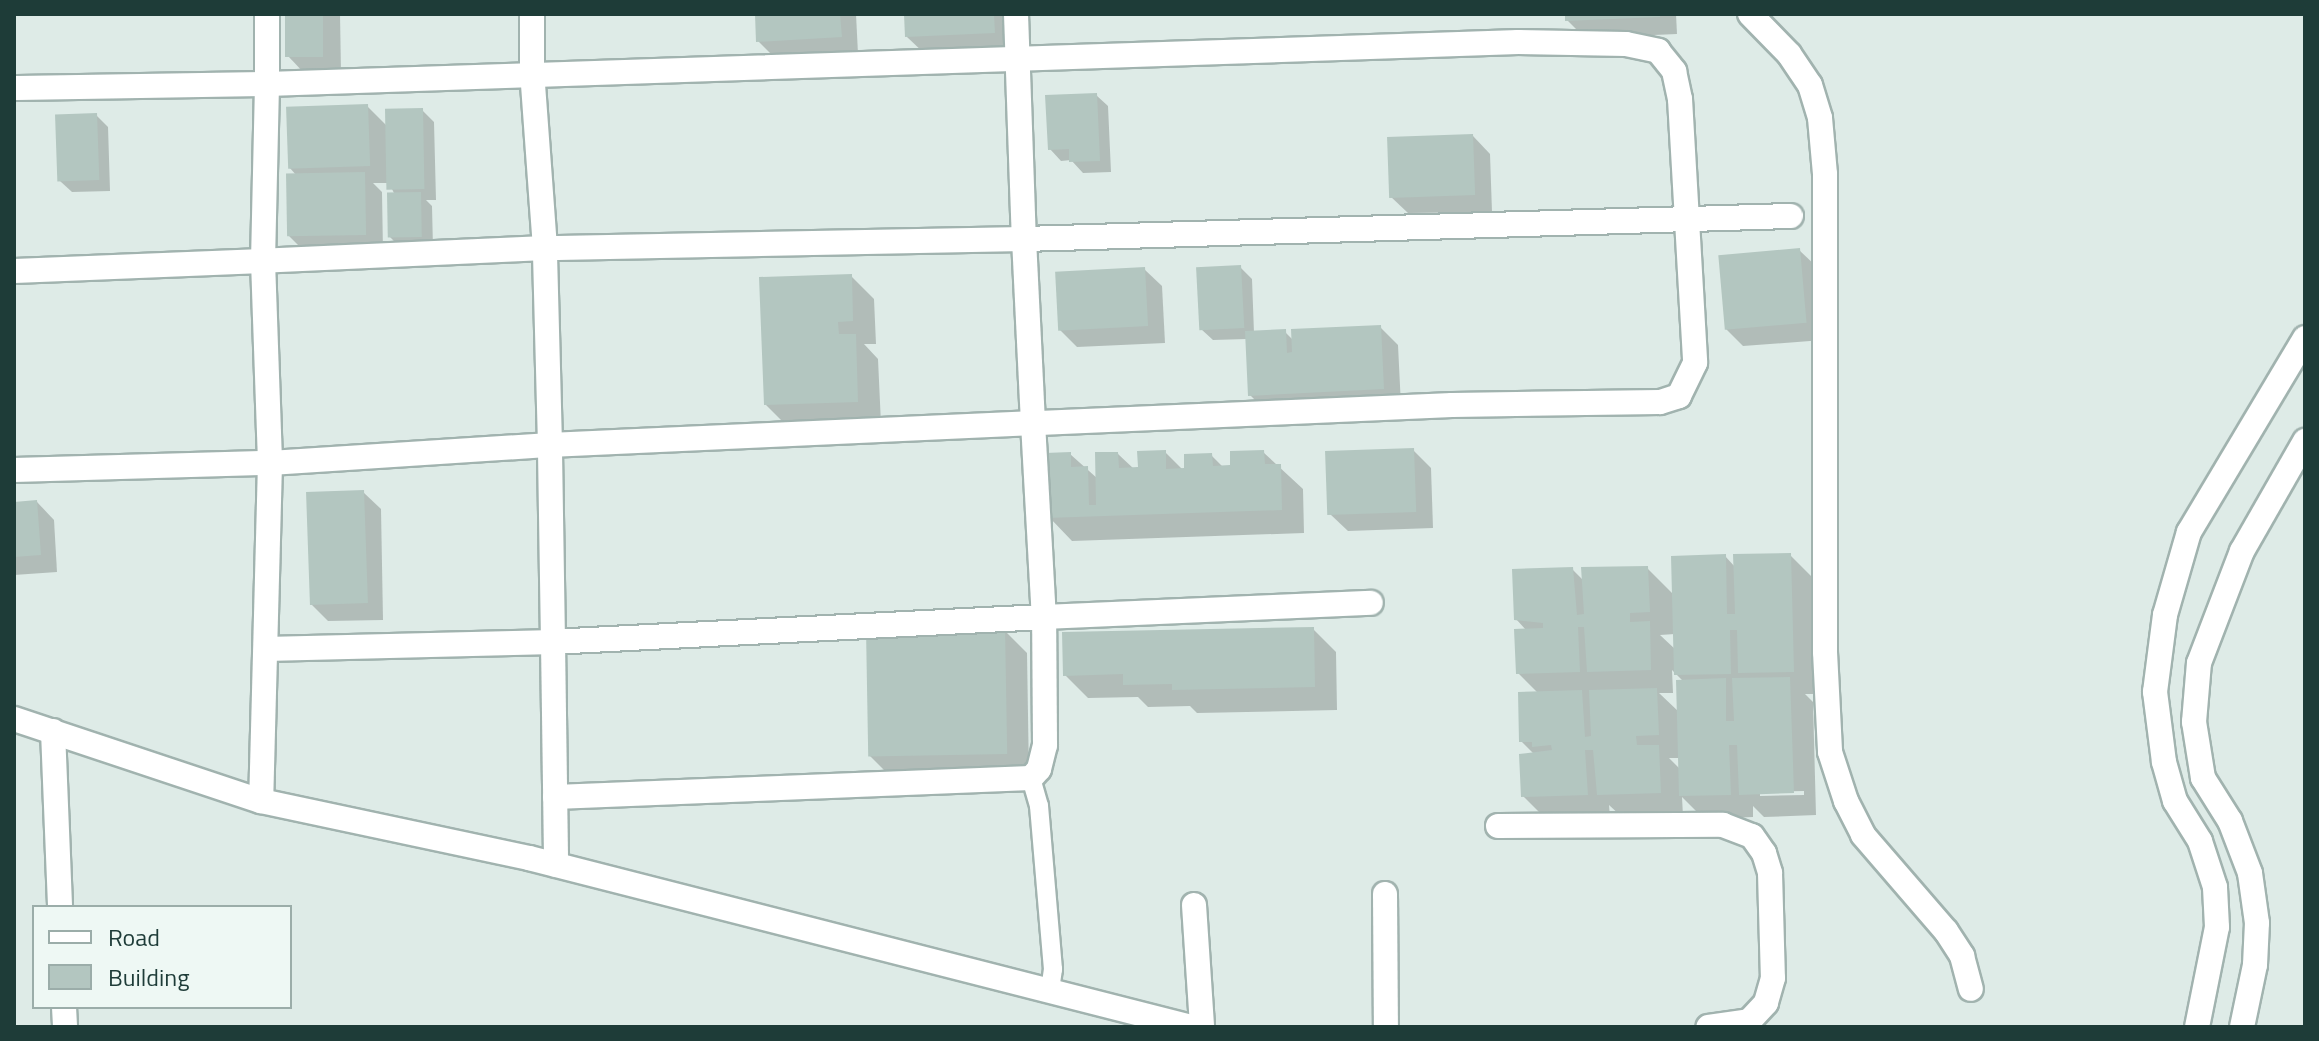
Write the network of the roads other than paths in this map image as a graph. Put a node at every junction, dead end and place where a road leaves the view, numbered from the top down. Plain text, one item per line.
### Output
1 (267, 14) edge
2 (532, 14) edge
3 (1016, 14) edge
4 (1750, 14) edge
5 (1017, 57) junction
6 (532, 73) junction
7 (267, 84) junction
8 (14, 88) edge
9 (1791, 216) dead end
10 (1688, 221) junction
11 (1024, 239) junction
12 (545, 248) junction
13 (263, 261) junction
14 (14, 271) edge
15 (2305, 338) edge
16 (1033, 423) junction
17 (2305, 441) edge
18 (550, 445) junction
19 (270, 463) junction
20 (14, 470) edge
21 (1371, 603) dead end
22 (1044, 617) junction
23 (553, 642) junction
24 (267, 649) junction
25 (14, 719) edge
26 (2159, 722) junction
27 (2194, 722) junction
28 (53, 731) junction
29 (1031, 778) junction
30 (555, 797) junction
31 (261, 801) junction
32 (1498, 826) dead end
33 (556, 865) junction
34 (1385, 894) dead end
35 (60, 905) edge
36 (1194, 905) dead end
37 (2257, 923) junction
38 (2217, 927) junction
39 (1971, 989) dead end
40 (1050, 991) junction
41 (1191, 1027) edge
42 (1202, 1027) edge
43 (1386, 1027) edge
44 (1708, 1027) edge
45 (2197, 1027) edge
46 (2242, 1027) edge

1 - 7 street
2 - 6 street
3 - 5 street
4 - 39 street
5 - 6 street
5 - 10 street
5 - 11 street
6 - 7 street
6 - 12 street
7 - 8 street
7 - 13 street
9 - 10 street
10 - 11 street
10 - 16 street
11 - 12 street
11 - 16 street
12 - 13 street
12 - 18 street
13 - 14 street
13 - 19 street
15 - 26 street
16 - 18 street
16 - 22 street
17 - 27 street
18 - 19 street
18 - 23 street
19 - 20 street
19 - 24 street
21 - 22 street
22 - 23 street
22 - 29 street
23 - 24 street
23 - 30 street
24 - 31 street
25 - 28 street
26 - 27 street
26 - 38 street
27 - 37 street
28 - 31 street
28 - 35 street
29 - 30 street
29 - 40 lane
30 - 33 street
31 - 33 street
32 - 44 street
33 - 40 street
34 - 43 street
36 - 42 street
37 - 38 street
37 - 46 street
38 - 45 street
40 - 41 street

